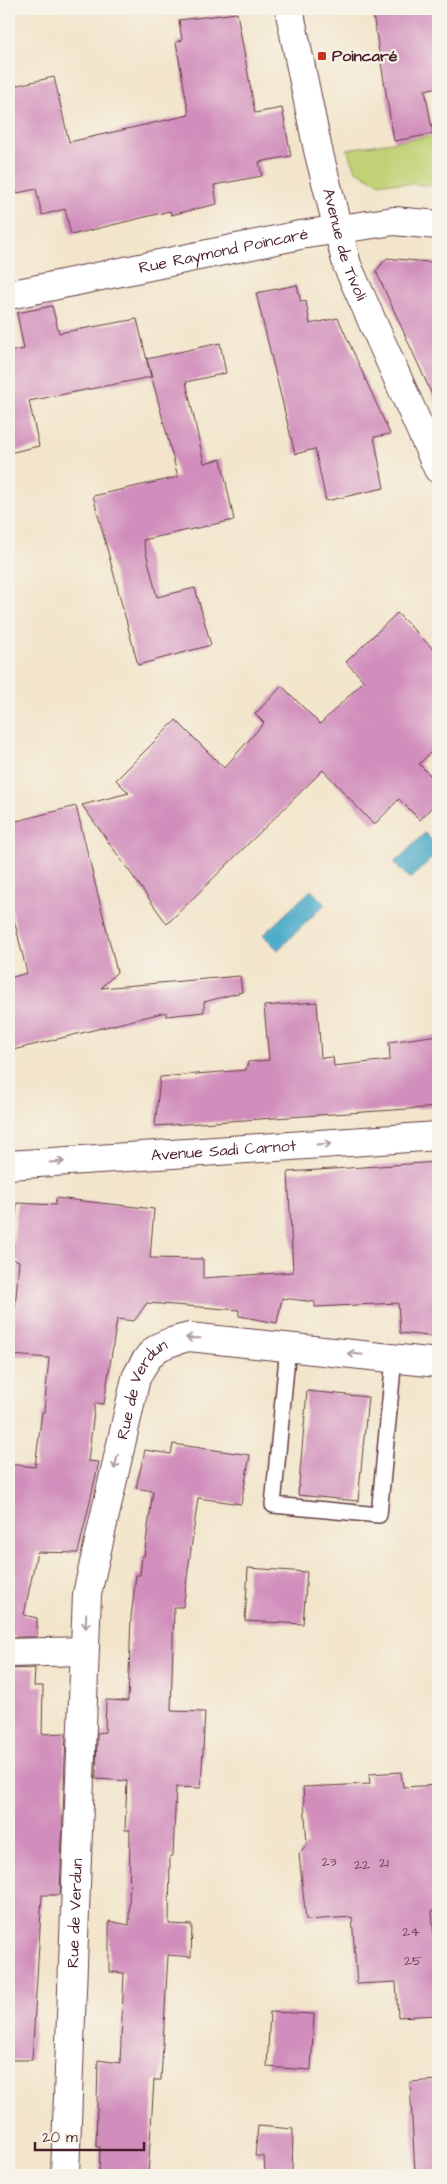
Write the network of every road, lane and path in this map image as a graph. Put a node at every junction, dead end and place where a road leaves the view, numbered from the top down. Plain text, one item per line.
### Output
1 (289, 9) edge
2 (438, 225) edge
3 (337, 230) junction
4 (9, 295) edge
5 (438, 468) edge
6 (438, 1136) edge
7 (9, 1165) edge
8 (288, 1347) junction
9 (394, 1358) junction
10 (438, 1363) edge
11 (84, 1651) junction
12 (9, 1653) edge
13 (65, 2175) edge

1 - 3 street, Avenue de Tivoli
2 - 3 street, Rue Raymond Poincaré
3 - 4 street, Rue Raymond Poincaré
3 - 5 street, Avenue de Tivoli
7 -> 6 street, Avenue Sadi Carnot
9 -> 8 street, Rue de Verdun
8 - 9 lane
8 -> 11 street, Rue de Verdun
9 - 10 street, Rue de Verdun
11 - 12 street
11 - 13 street, Rue de Verdun

